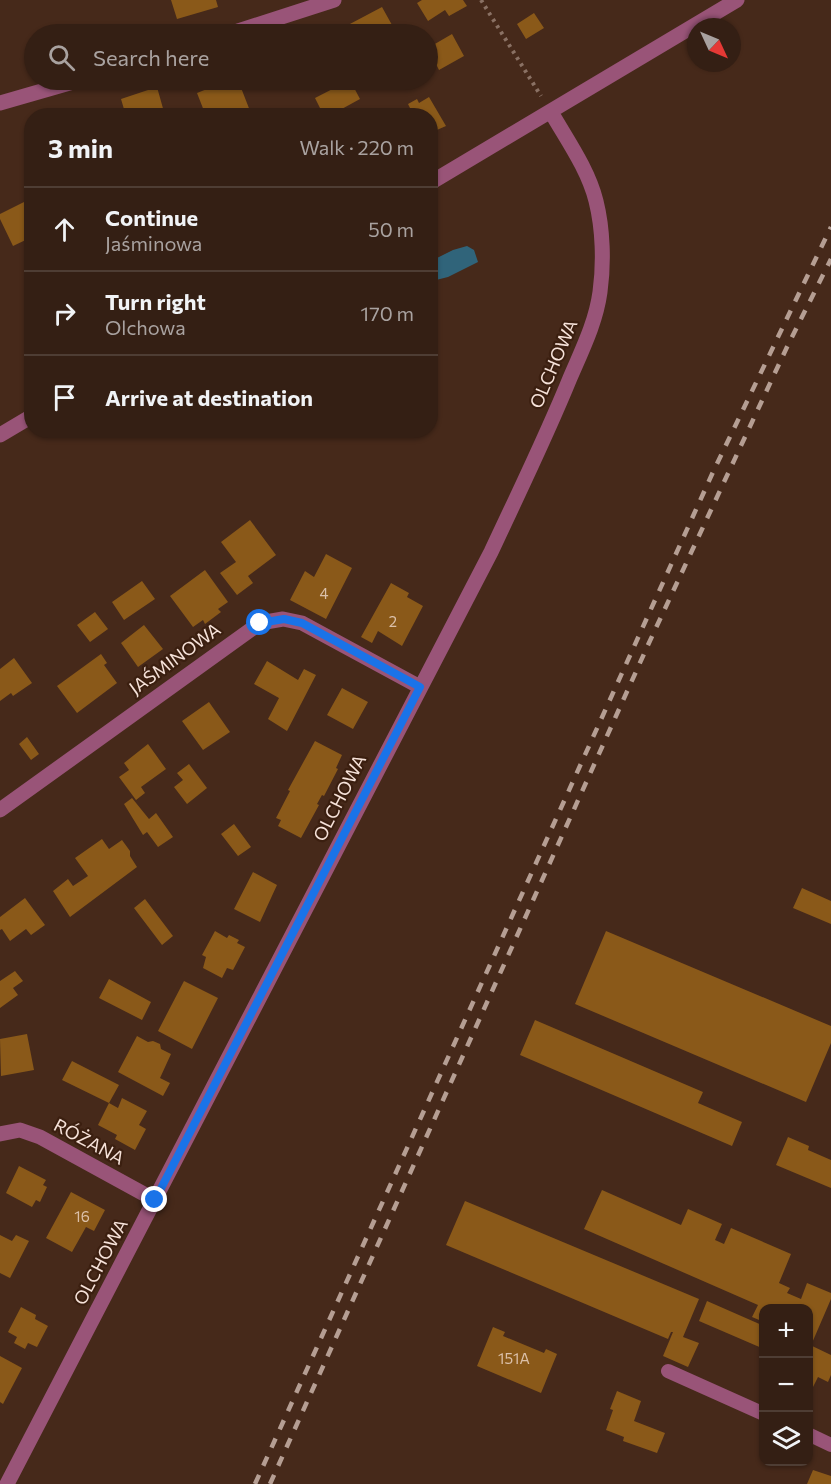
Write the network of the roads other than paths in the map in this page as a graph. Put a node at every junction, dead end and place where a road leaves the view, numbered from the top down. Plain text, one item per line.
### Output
1 (334, 0) edge
2 (737, 0) edge
3 (260, 24) edge
4 (44, 90) edge
5 (0, 102) edge
6 (551, 112) junction
7 (438, 178) edge
8 (24, 421) edge
9 (0, 435) edge
10 (420, 687) junction
11 (0, 810) edge
12 (0, 1134) edge
13 (155, 1200) junction
14 (668, 1371) dead end
15 (760, 1412) edge
16 (813, 1436) edge
17 (831, 1445) edge
18 (7, 1484) edge

1 - 3 street
2 - 6 street
4 - 5 street
6 - 7 street
6 - 10 street, OLCHOWA
8 - 9 street
10 - 11 street, JAŚMINOWA
10 - 13 street, OLCHOWA
12 - 13 street, RÓŻANA
13 - 18 street, OLCHOWA
14 - 15 lane
16 - 17 lane

